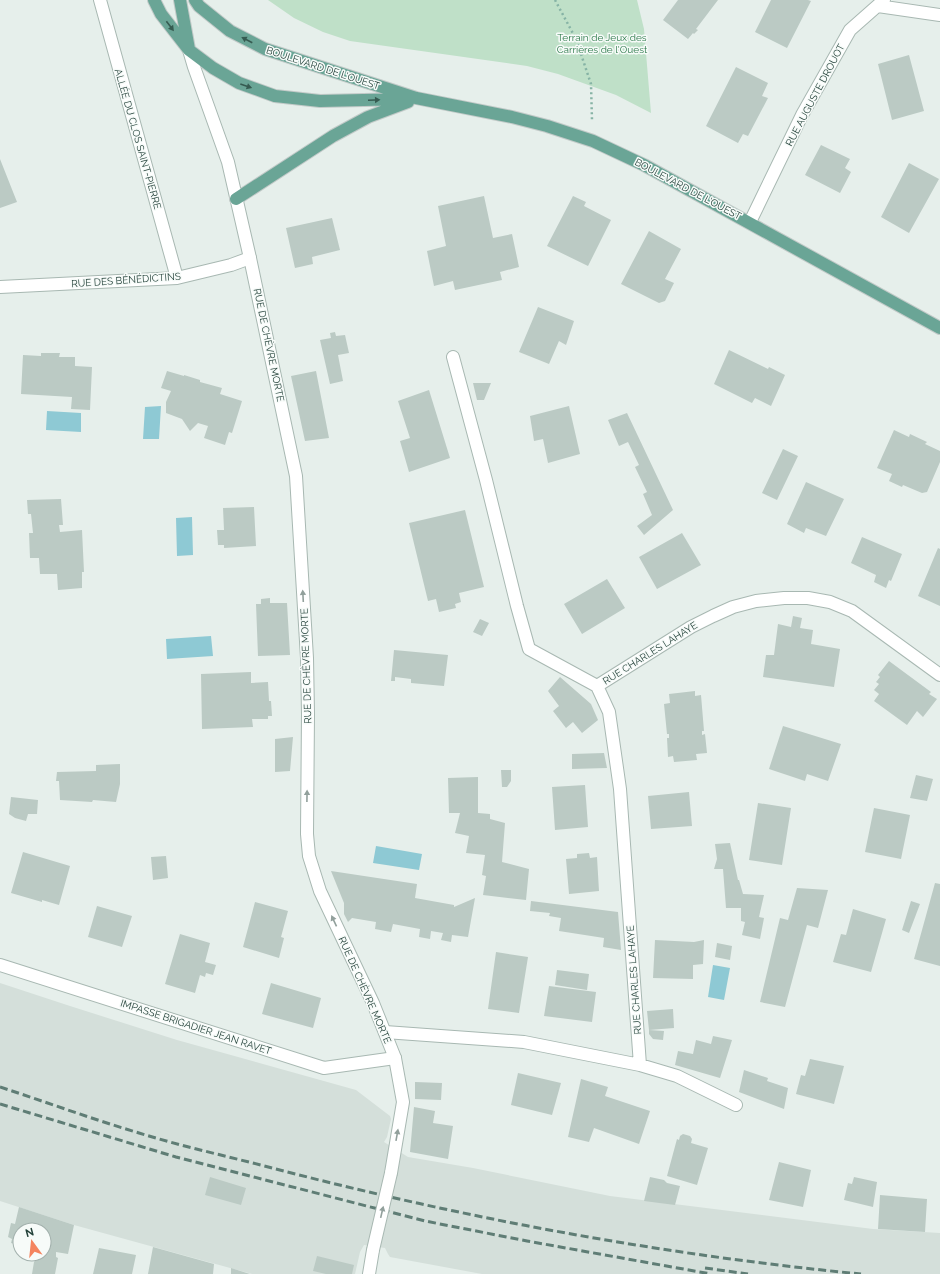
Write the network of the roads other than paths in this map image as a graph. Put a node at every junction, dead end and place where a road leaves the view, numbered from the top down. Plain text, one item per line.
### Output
1 (100, 0) edge
2 (154, 0) edge
3 (180, 0) edge
4 (195, 0) edge
5 (881, 3) edge
6 (940, 15) edge
7 (189, 50) junction
8 (416, 98) junction
9 (236, 199) junction
10 (750, 222) junction
11 (250, 258) junction
12 (177, 278) junction
13 (0, 287) edge
14 (940, 328) edge
15 (453, 357) dead end
16 (940, 675) edge
17 (597, 686) junction
18 (0, 965) edge
19 (385, 1032) junction
20 (395, 1058) junction
21 (640, 1065) junction
22 (736, 1105) dead end
23 (369, 1274) edge

1 - 12 street, ALLÉE DU CLOS SAINT-PIERRE
2 -> 7 main road, BOULEVARD DE L'OUEST
3 - 7 main road
8 -> 4 main road, BOULEVARD DE L'OUEST
5 - 6 street
5 - 10 street, RUE AUGUSTE DROUOT
7 -> 8 main road, BOULEVARD DE L'OUEST
7 - 9 street, RUE DE CHÈVRE MORTE
8 - 9 main road
8 - 10 main road, BOULEVARD DE L'OUEST
9 - 11 street, RUE DE CHÈVRE MORTE
10 - 14 main road, BOULEVARD DE L'OUEST
11 - 12 street, RUE DES BÉNÉDICTINS
19 -> 11 street, RUE DE CHÈVRE MORTE
12 - 13 street, RUE DES BÉNÉDICTINS
15 - 17 street
16 - 17 street, RUE CHARLES LAHAYE
17 - 21 street, RUE CHARLES LAHAYE
18 - 20 street, IMPASSE BRIGADIER JEAN RAVET
19 - 20 street, RUE DE CHÈVRE MORTE
19 - 21 street
23 -> 20 street, RUE DE CHÈVRE MORTE, bridge
21 - 22 street

